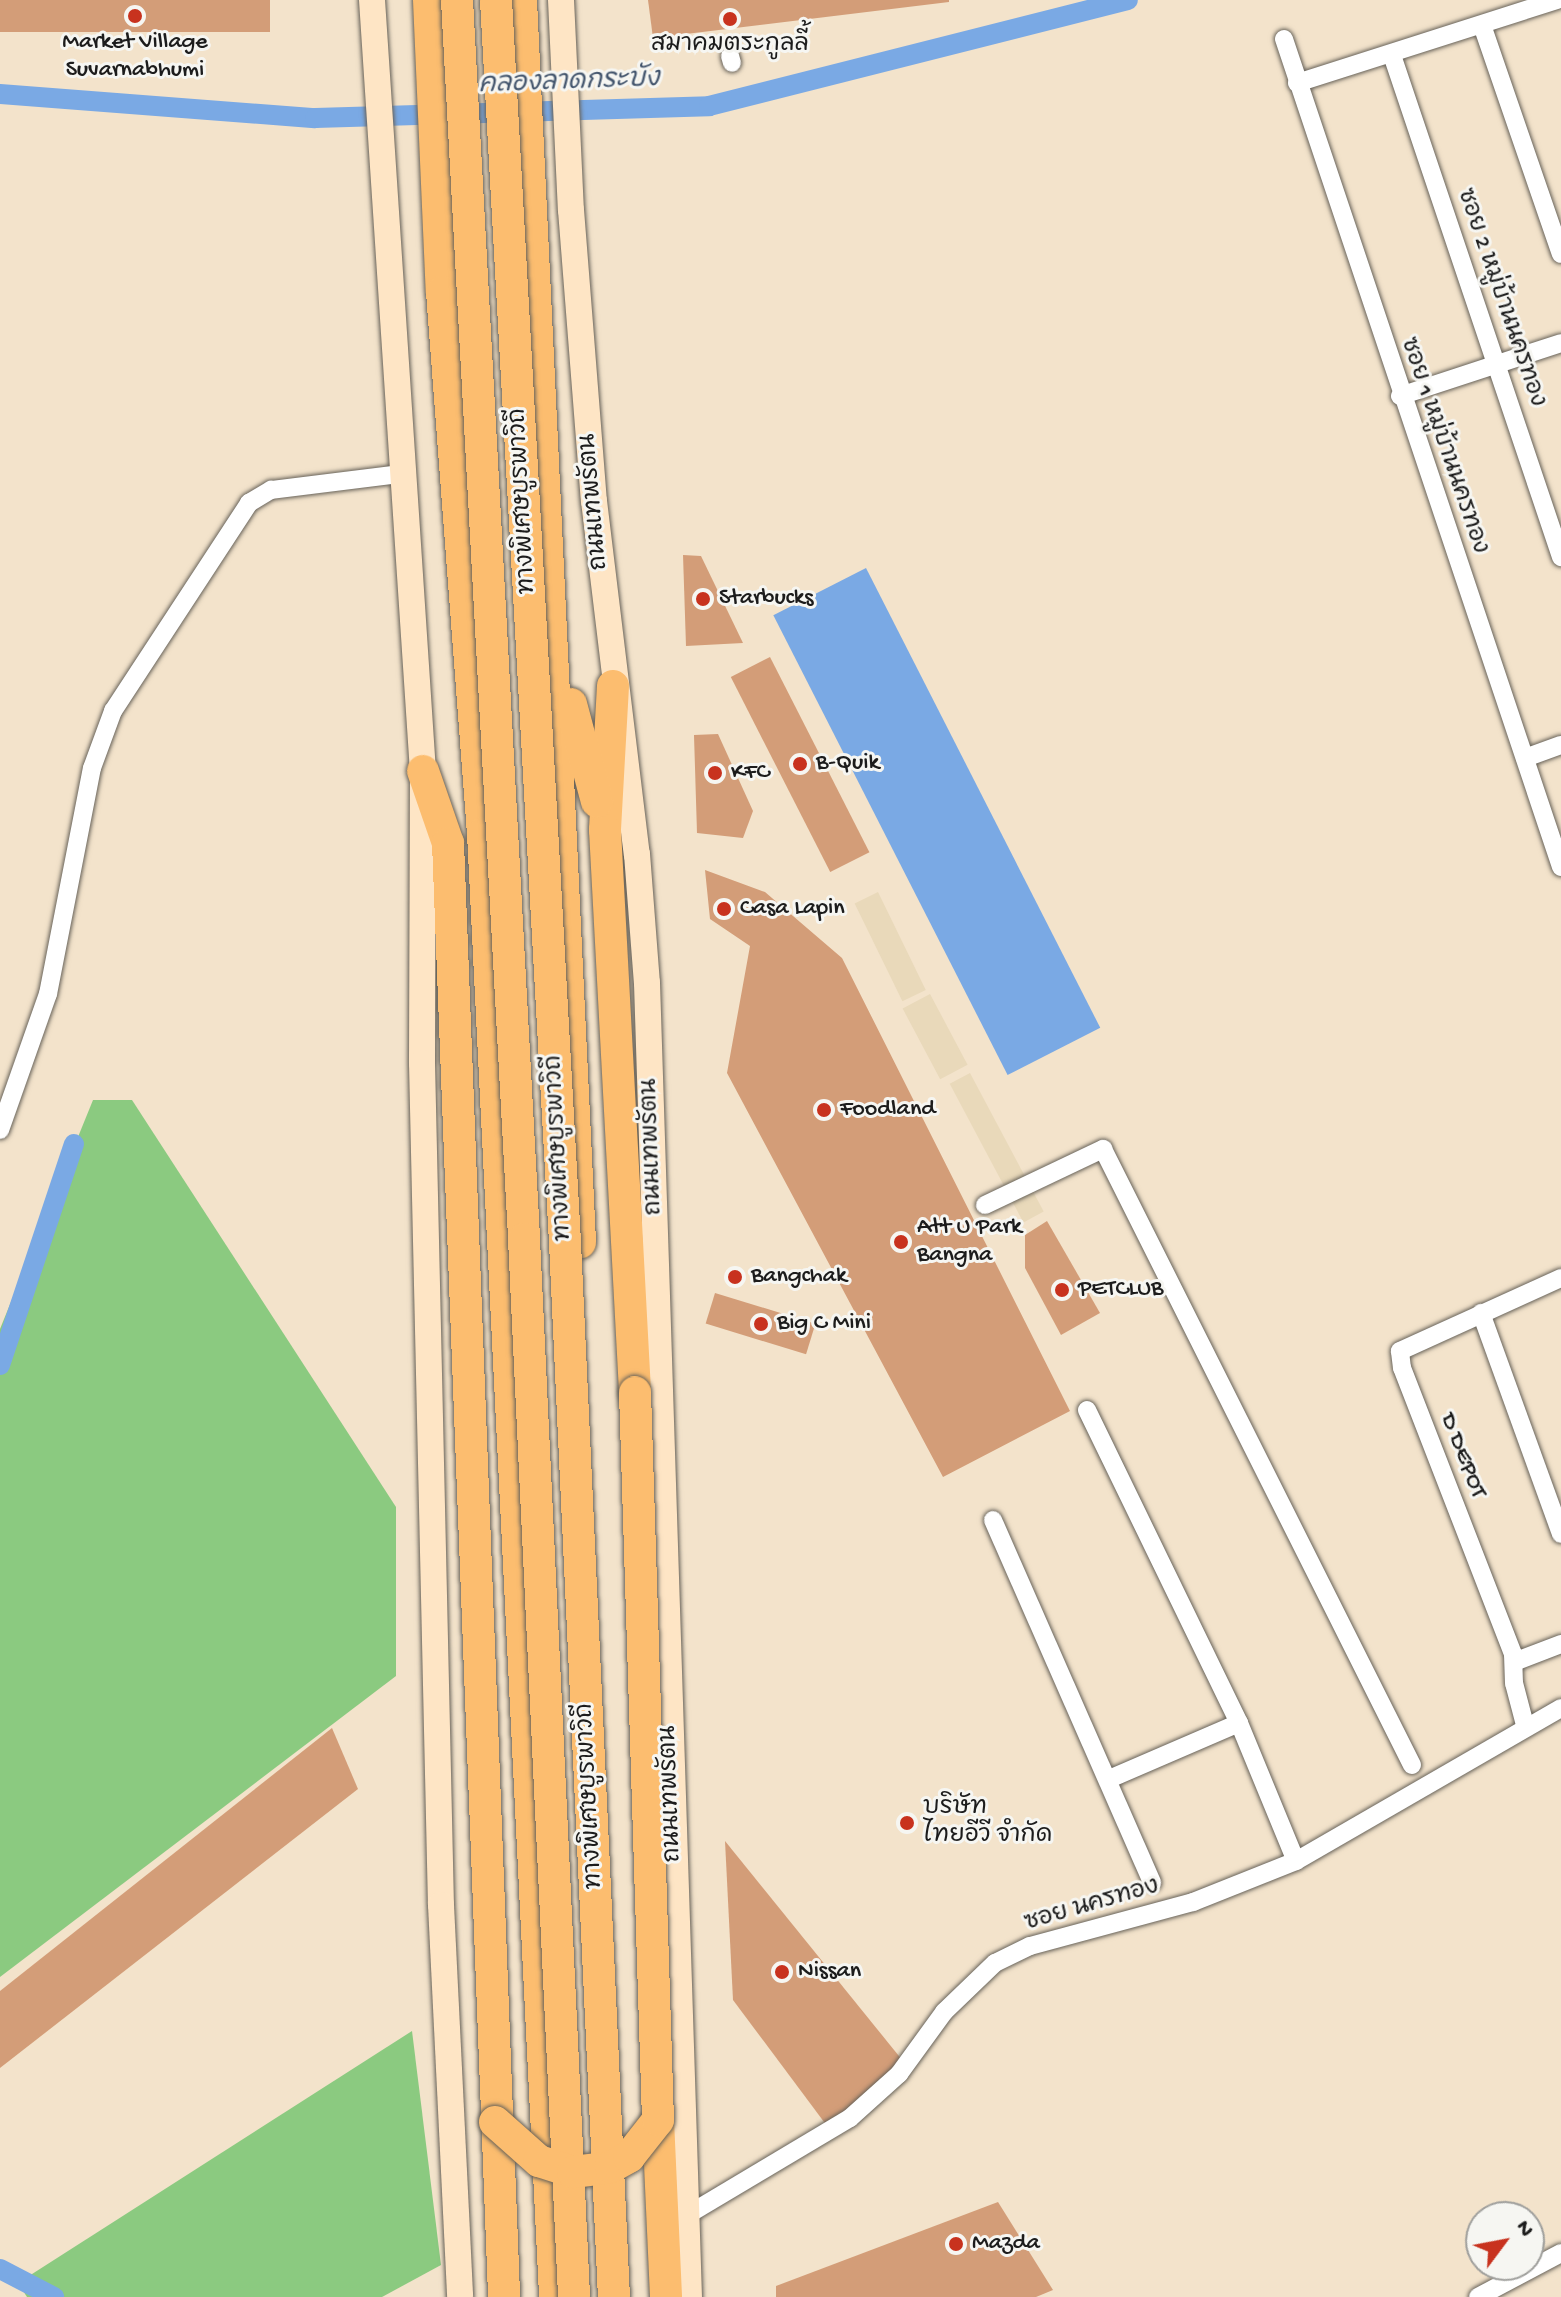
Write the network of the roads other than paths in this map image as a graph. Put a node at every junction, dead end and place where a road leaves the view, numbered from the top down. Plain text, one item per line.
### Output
1 (372, 0) edge
2 (429, 0) edge
3 (457, 0) edge
4 (496, 0) edge
5 (521, 0) edge
6 (561, 0) edge
7 (1557, 0) edge
8 (1482, 25) junction
9 (1284, 39) dead end
10 (1392, 55) junction
11 (1297, 83) junction
12 (1561, 254) edge
13 (1561, 343) edge
14 (1497, 365) junction
15 (1400, 396) junction
16 (400, 474) junction
17 (1561, 557) edge
18 (555, 647) junction
19 (613, 686) junction
20 (1561, 745) edge
21 (1525, 758) junction
22 (423, 771) junction
23 (605, 830) junction
24 (483, 833) junction
25 (448, 843) junction
26 (1561, 867) edge
27 (0, 1130) edge
28 (985, 1205) dead end
29 (1561, 1278) edge
30 (1481, 1313) junction
31 (1087, 1410) dead end
32 (993, 1520) dead end
33 (1561, 1534) edge
34 (1561, 1644) edge
35 (1514, 1662) junction
36 (1561, 1708) edge
37 (1239, 1723) junction
38 (1525, 1725) junction
39 (1412, 1765) dead end
40 (1109, 1779) junction
41 (1296, 1861) junction
42 (1152, 1883) dead end
43 (658, 2120) junction
44 (495, 2122) junction
45 (684, 2217) junction
46 (1561, 2253) edge
47 (460, 2297) edge
48 (504, 2297) edge
49 (555, 2297) edge
50 (574, 2297) edge
51 (614, 2297) edge
52 (624, 2297) edge
53 (666, 2297) edge
54 (689, 2297) edge
55 (1478, 2297) edge

1 - 16 main road
2 - 24 highway
3 - 50 highway, ทางพิเศษบูรพาวิถี, bridge
4 - 51 highway, ทางพิเศษบูรพาวิถี, bridge
5 - 18 highway, ถนนเทพรัตน
6 - 19 main road, ถนนเทพรัตน
7 - 8 street
8 - 10 street
8 - 12 street
9 - 11 street, ซอย 1 หมู่บ้านนครทอง
10 - 11 street
10 - 14 street, ซอย 2 หมู่บ้านนครทอง
11 - 15 street, ซอย 1 หมู่บ้านนครทอง
13 - 14 street
14 - 15 street
14 - 17 street, ซอย 2 หมู่บ้านนครทอง
15 - 21 street, ซอย 1 หมู่บ้านนครทอง
16 - 22 main road
16 - 27 street
18 - 23 highway
18 - 52 highway, ถนนเทพรัตน
19 - 23 highway
19 - 45 main road, ถนนเทพรัตน
20 - 21 street
21 - 26 street, ซอย 1 หมู่บ้านนครทอง
22 - 25 highway
22 - 47 main road
23 - 43 highway, bridge
24 - 25 highway
24 - 49 highway
25 - 44 highway
28 - 39 street
29 - 30 street, D DEPOT
30 - 33 street
30 - 35 street, D DEPOT
31 - 37 street
32 - 40 street
34 - 35 street
35 - 38 street, D DEPOT
36 - 38 street, ซอย นครทอง
37 - 40 street
37 - 41 street
38 - 41 street, ซอย นครทอง
40 - 42 street
41 - 45 street, ซอย นครทอง
43 - 44 highway, bridge
43 - 53 highway
44 - 48 highway
45 - 54 main road, ถนนเทพรัตน
46 - 55 street

